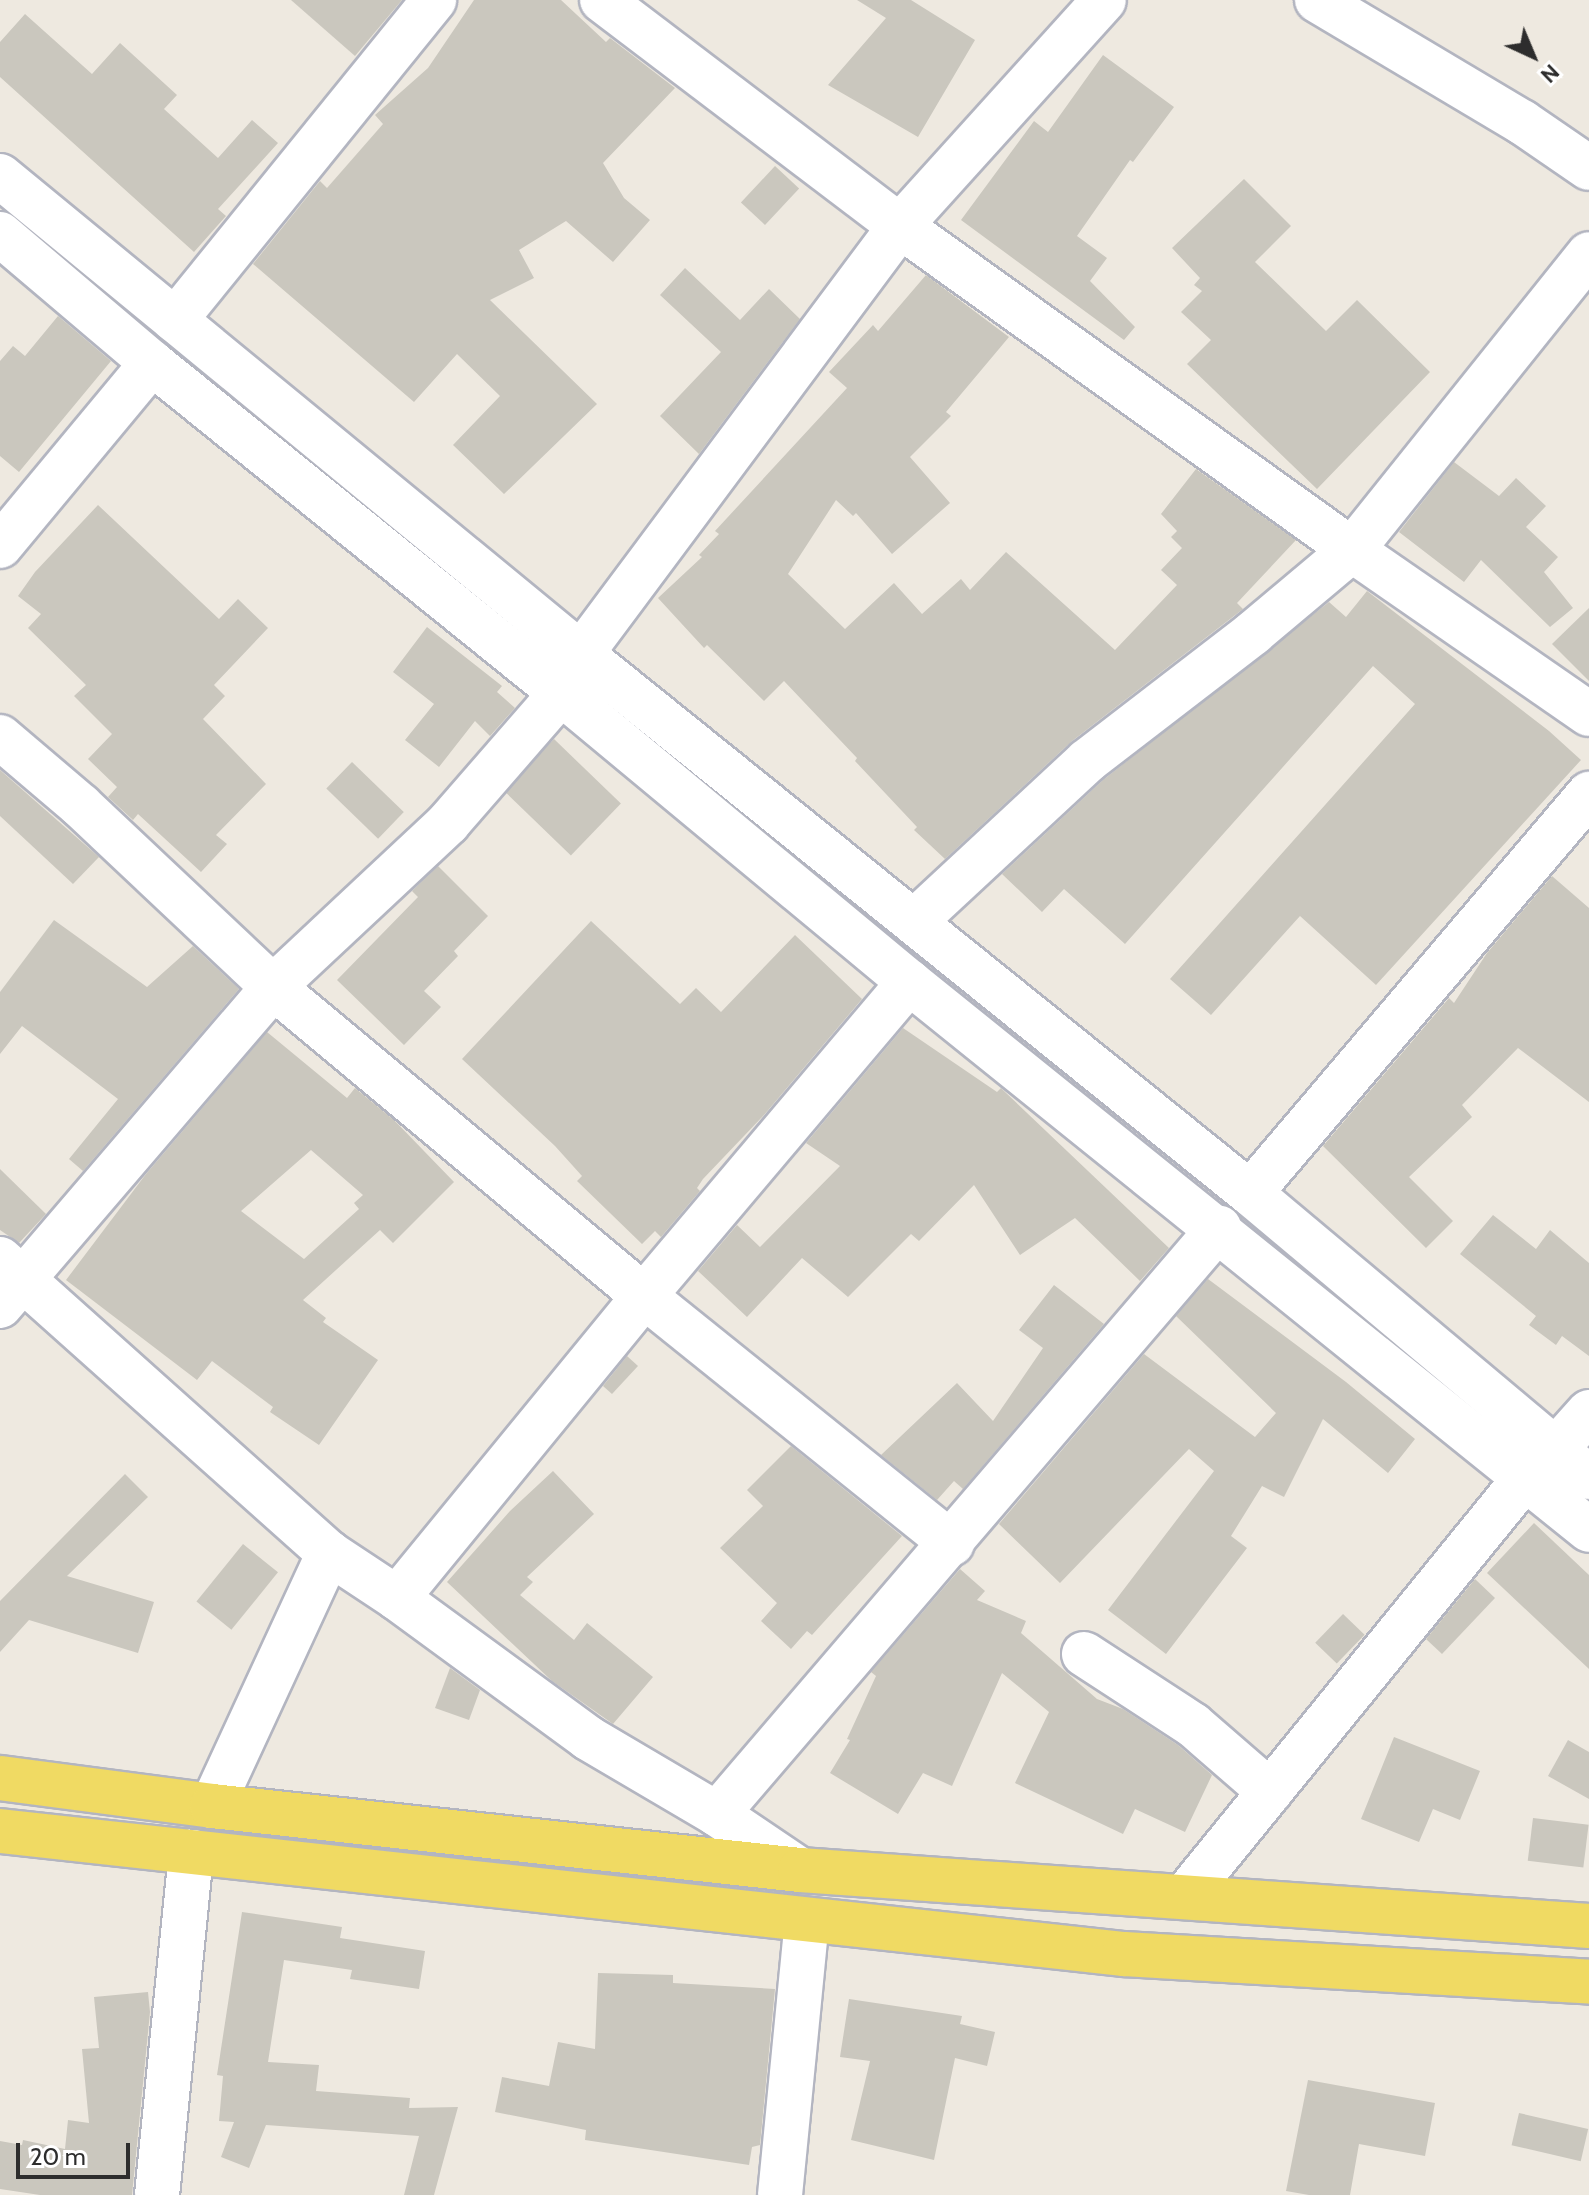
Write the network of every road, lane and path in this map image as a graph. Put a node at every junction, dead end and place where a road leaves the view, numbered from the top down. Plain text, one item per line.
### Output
1 (434, 0) edge
2 (602, 0) edge
3 (1104, 0) edge
4 (1317, 0) edge
5 (1589, 168) edge
6 (0, 176) edge
7 (900, 226) junction
8 (0, 234) edge
9 (1589, 254) edge
10 (175, 320) junction
11 (152, 363) junction
12 (0, 546) edge
13 (1352, 550) junction
14 (581, 654) junction
15 (561, 693) junction
16 (1589, 714) edge
17 (0, 737) edge
18 (1589, 794) edge
19 (916, 920) junction
20 (909, 982) junction
21 (273, 987) junction
22 (1250, 1193) junction
23 (1219, 1228) junction
24 (8, 1281) edge
25 (644, 1296) junction
26 (1589, 1412) edge
27 (1540, 1464) junction
28 (1589, 1477) edge
29 (1589, 1530) edge
30 (952, 1544) junction
31 (329, 1553) junction
32 (397, 1598) junction
33 (1084, 1654) dead end
34 (0, 1778) edge
35 (1270, 1792) junction
36 (212, 1806) junction
37 (717, 1814) junction
38 (0, 1831) edge
39 (191, 1852) junction
40 (800, 1870) junction
41 (1185, 1896) junction
42 (807, 1922) junction
43 (1589, 1926) edge
44 (1589, 1982) edge
45 (157, 2195) edge
46 (780, 2195) edge

1 - 10 street
2 - 7 street
3 - 7 street
4 - 5 street
6 - 10 street
7 - 13 street
7 - 14 street
8 - 11 street
9 - 13 street
10 - 14 street
11 - 12 street
11 - 15 street
13 - 16 street
13 - 19 street
14 - 19 street
15 - 20 street
15 - 21 street
17 - 21 street
18 - 22 street
19 - 22 street
20 - 23 street
20 - 25 street
21 - 24 street
21 - 25 street
22 - 27 street
23 - 27 street
23 - 30 street
24 - 31 street
25 - 30 street
25 - 32 street
26 - 27 street
27 - 28 street
27 - 29 street
27 - 35 street
30 - 37 street
31 - 32 street
31 - 36 street
32 - 37 street
33 - 35 street
34 - 36 main road
35 - 41 street
36 - 40 main road
37 - 40 street
38 - 39 main road
39 - 42 main road
39 - 45 street
40 - 41 main road
41 - 43 main road
42 - 44 main road
42 - 46 street

